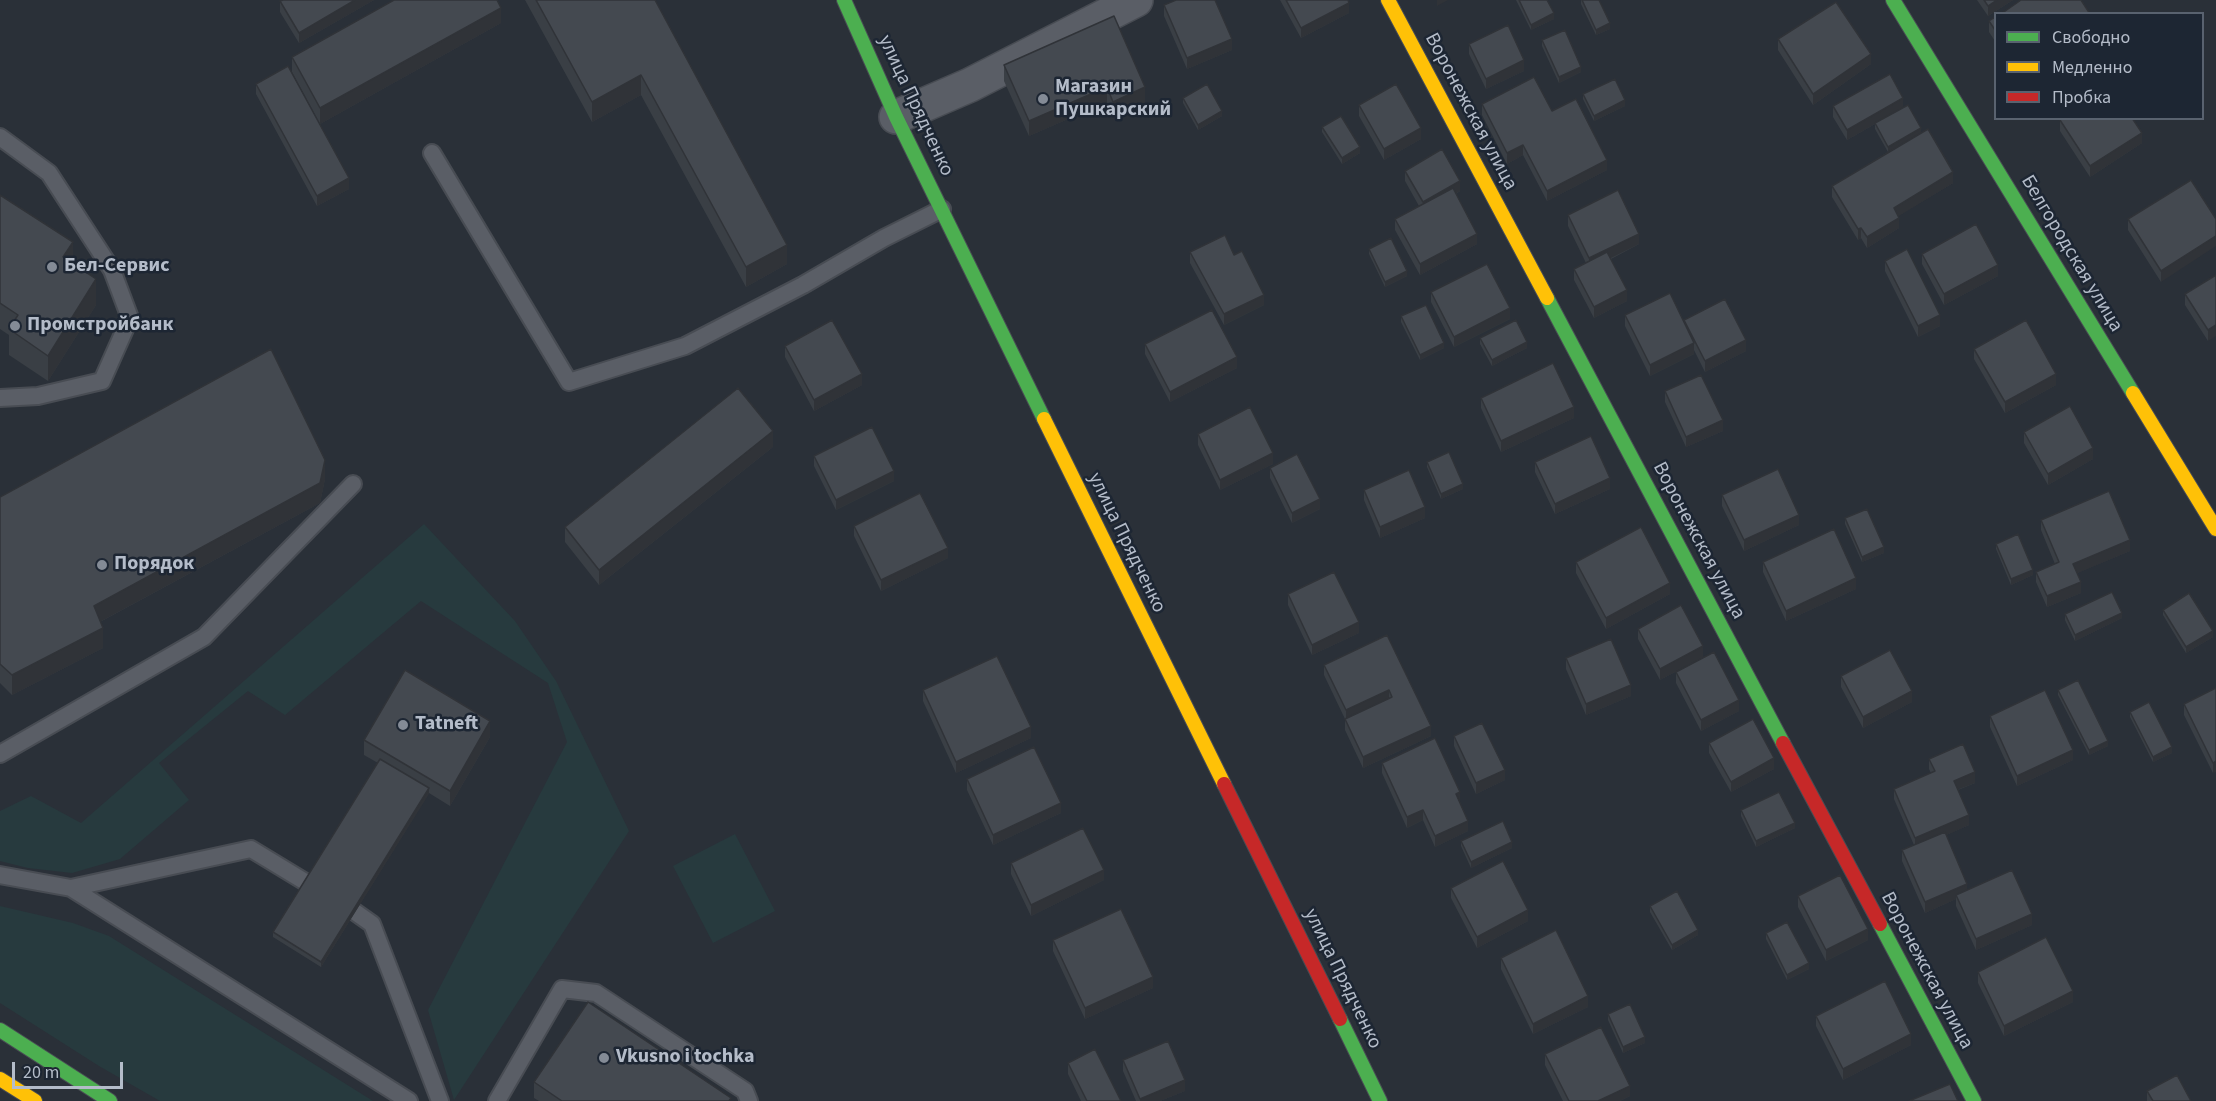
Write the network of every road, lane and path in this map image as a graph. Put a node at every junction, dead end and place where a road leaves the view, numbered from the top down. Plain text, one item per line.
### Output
1 (844, 0) edge
2 (1136, 0) edge
3 (1389, 0) edge
4 (1893, 0) edge
5 (896, 117) junction
6 (0, 137) edge
7 (432, 153) dead end
8 (942, 209) junction
9 (0, 398) edge
10 (353, 484) dead end
11 (2216, 529) edge
12 (0, 754) edge
13 (0, 875) edge
14 (307, 882) edge
15 (71, 888) junction
16 (355, 912) edge
17 (0, 1030) edge
18 (0, 1079) edge
19 (35, 1101) edge
20 (110, 1101) edge
21 (409, 1101) edge
22 (440, 1101) edge
23 (497, 1101) edge
24 (748, 1101) edge
25 (1380, 1101) edge
26 (1974, 1101) edge

1 - 5 street, улица Прядченко
2 - 5 street
3 - 26 street, Воронежская улица
4 - 11 street, Белгородская улица
5 - 8 street, улица Прядченко
6 - 9 lane
7 - 8 lane
8 - 25 street, улица Прядченко
10 - 12 lane
13 - 15 lane
14 - 15 lane
15 - 21 lane
16 - 22 lane
17 - 20 street
18 - 19 street
23 - 24 lane

